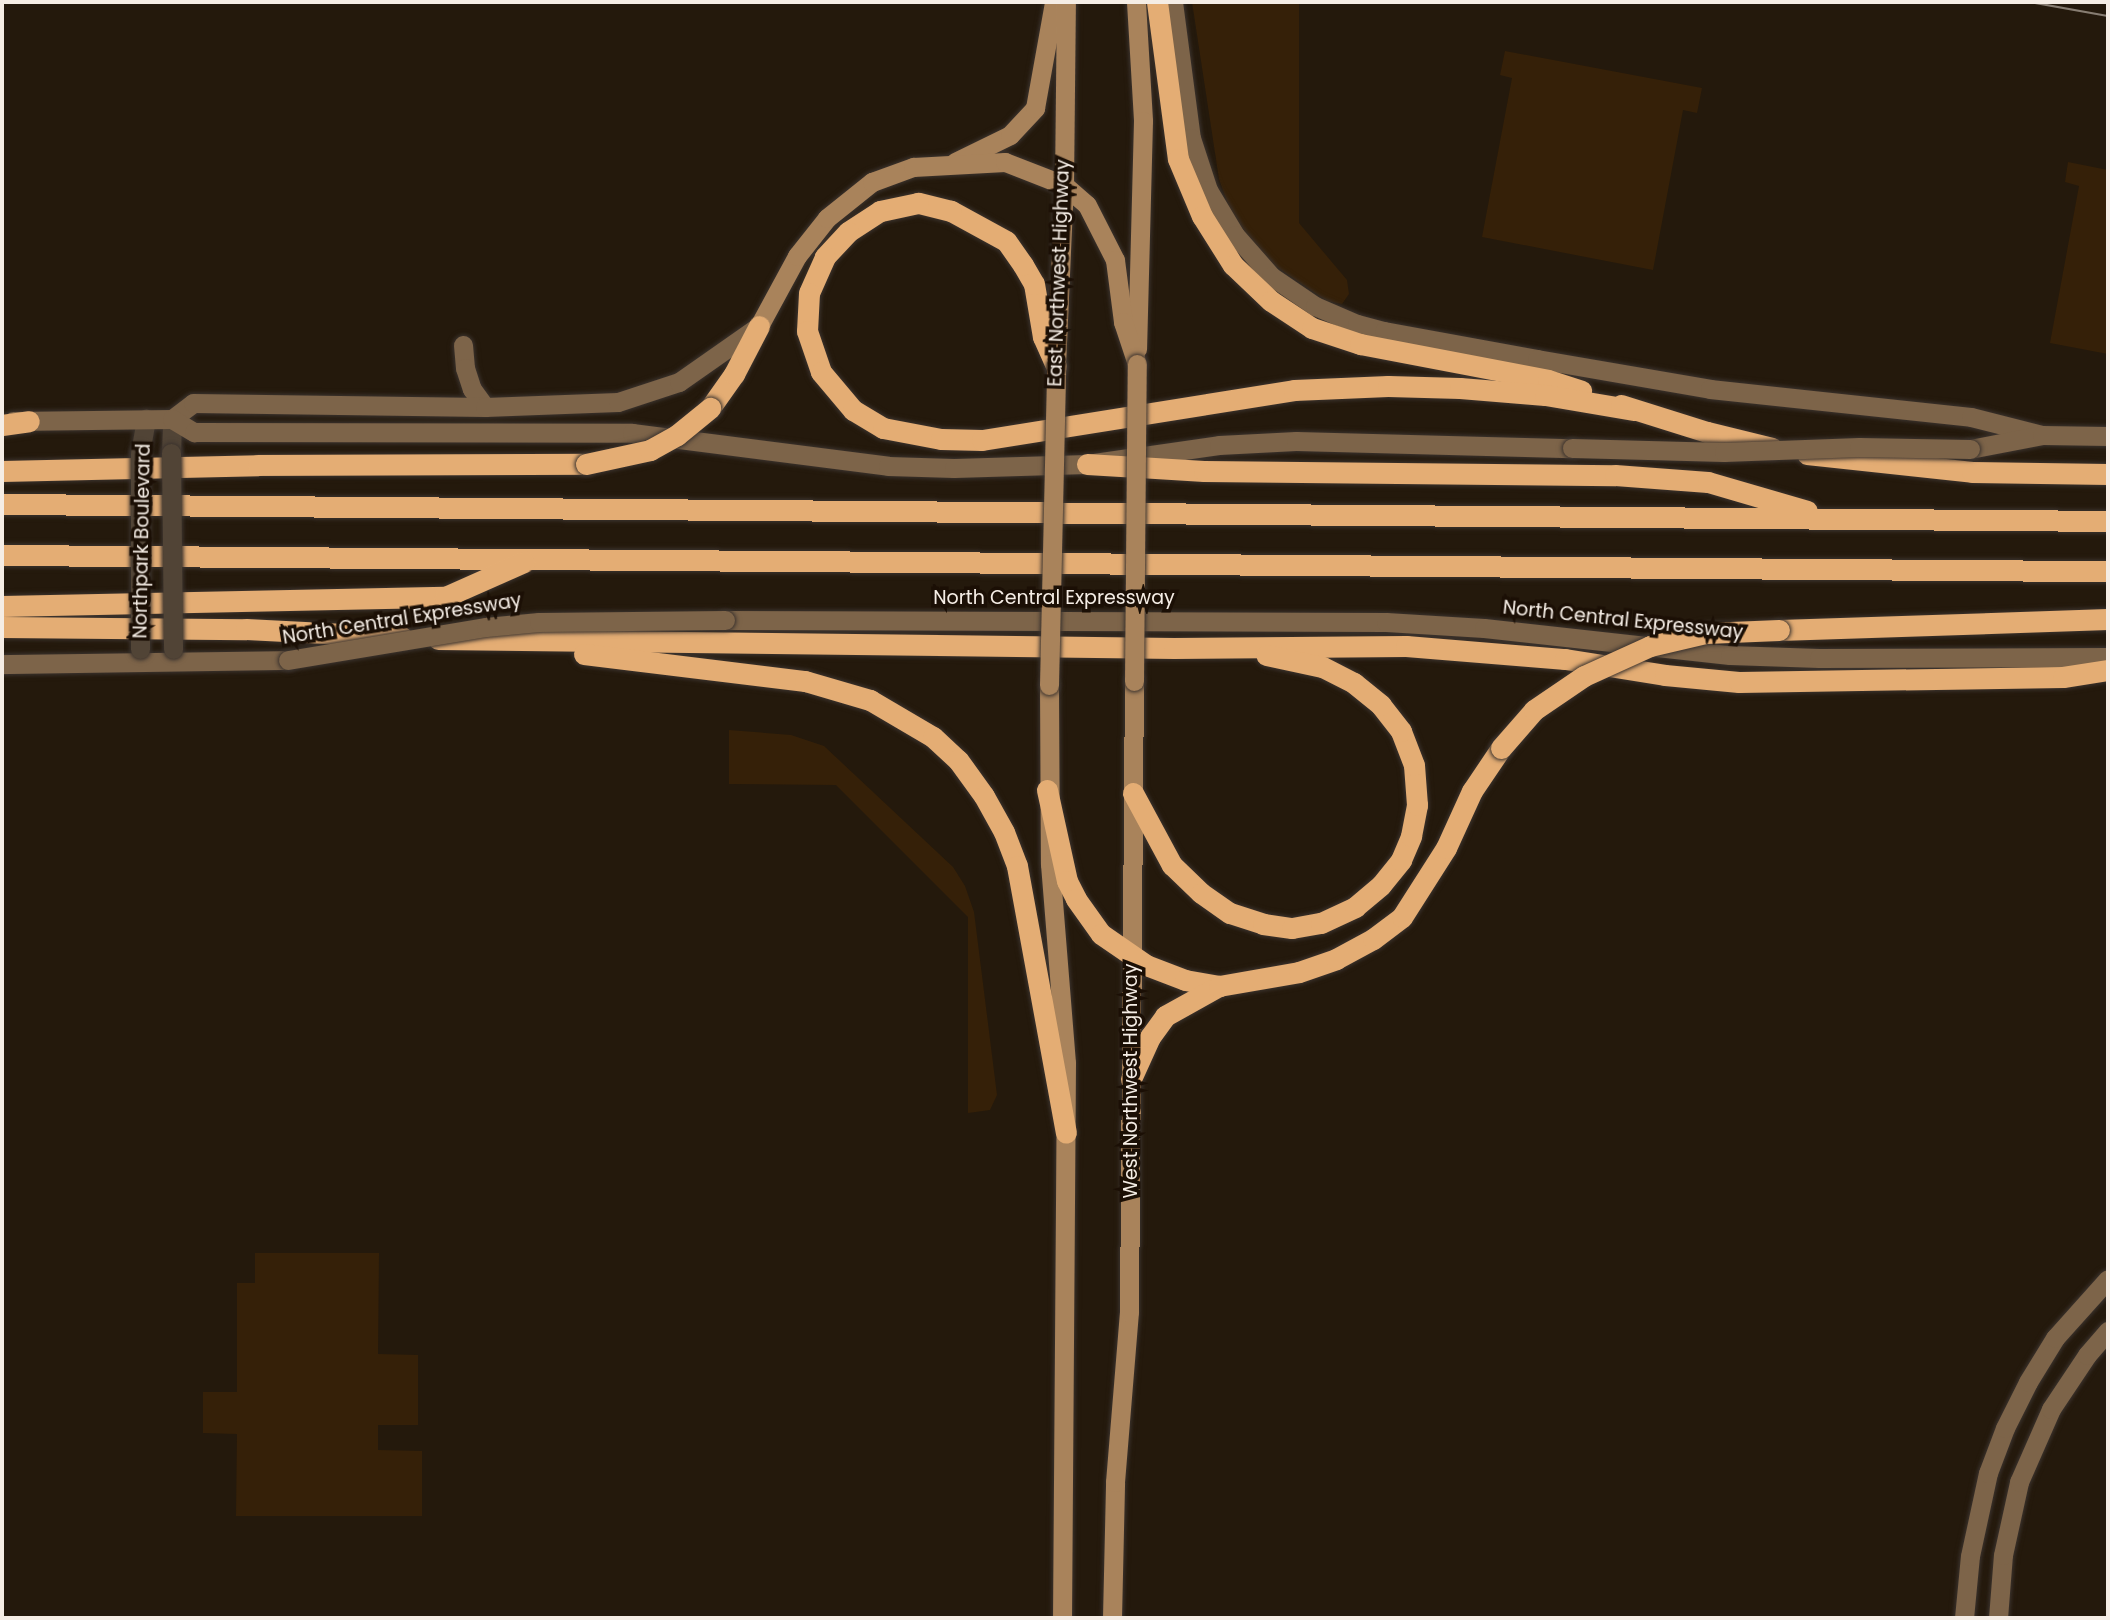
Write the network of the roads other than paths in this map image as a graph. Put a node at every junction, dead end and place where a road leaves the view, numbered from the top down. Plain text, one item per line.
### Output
1 (1054, 2) edge
2 (1066, 2) edge
3 (1136, 2) edge
4 (1157, 2) edge
5 (1173, 2) edge
6 (954, 163) junction
7 (1063, 185) junction
8 (759, 326) junction
9 (463, 345) dead end
10 (1137, 364) junction
11 (1056, 366) junction
12 (485, 407) junction
13 (1635, 410) junction
14 (146, 419) junction
15 (172, 419) junction
16 (29, 421) joint
17 (2, 423) edge
18 (2042, 435) junction
19 (2108, 436) edge
20 (1087, 464) junction
21 (2, 471) edge
22 (2108, 474) edge
23 (2, 504) edge
24 (1833, 518) junction
25 (2108, 521) edge
26 (2, 555) edge
27 (531, 559) junction
28 (2108, 571) edge
29 (2, 606) edge
30 (2108, 619) edge
31 (2, 626) edge
32 (498, 642) junction
33 (1174, 648) junction
34 (140, 656) junction
35 (173, 656) junction
36 (2108, 657) edge
37 (2, 664) edge
38 (2108, 670) edge
39 (1047, 790) junction
40 (1133, 793) junction
41 (1131, 957) junction
42 (1219, 986) junction
43 (1131, 1079) junction
44 (1066, 1133) junction
45 (2108, 1279) edge
46 (2108, 1331) edge
47 (2003, 1555) junction
48 (1970, 1556) junction
49 (1062, 1618) edge
50 (1112, 1618) edge
51 (1964, 1618) edge
52 (1998, 1618) edge

1 - 6 main road
2 - 7 main road, East Northwest Highway
3 - 10 main road
4 - 13 highway
5 - 18 main road
6 - 7 main road
6 - 8 main road
7 - 10 main road
7 - 11 main road, East Northwest Highway
8 - 12 main road
8 - 21 highway, bridge
9 - 12 main road
10 - 40 main road, West Northwest Highway, bridge
11 - 13 highway
11 - 39 main road, East Northwest Highway, bridge
12 - 15 main road
13 - 22 highway
14 - 15 main road
14 - 16 main road
14 - 34 street, Northpark Boulevard, bridge
15 - 20 main road
15 - 35 street, Northpark Boulevard, bridge
16 - 17 highway
18 - 19 main road
18 - 20 main road, bridge
20 - 24 highway
23 - 24 highway
24 - 25 highway
26 - 27 highway, North Central Expressway
27 - 28 highway, North Central Expressway
27 - 29 highway
30 - 42 highway, bridge
31 - 32 highway
32 - 33 highway
32 - 44 highway
33 - 38 highway
33 - 40 highway
34 - 35 main road, North Central Expressway
34 - 37 main road, North Central Expressway
35 - 36 main road, North Central Expressway, bridge
39 - 41 highway
39 - 44 main road
40 - 41 main road, West Northwest Highway
41 - 42 highway
41 - 43 main road, West Northwest Highway
42 - 43 highway
43 - 50 main road, West Northwest Highway
44 - 49 main road
45 - 48 main road
46 - 47 main road
47 - 48 main road
47 - 52 main road
48 - 51 main road

